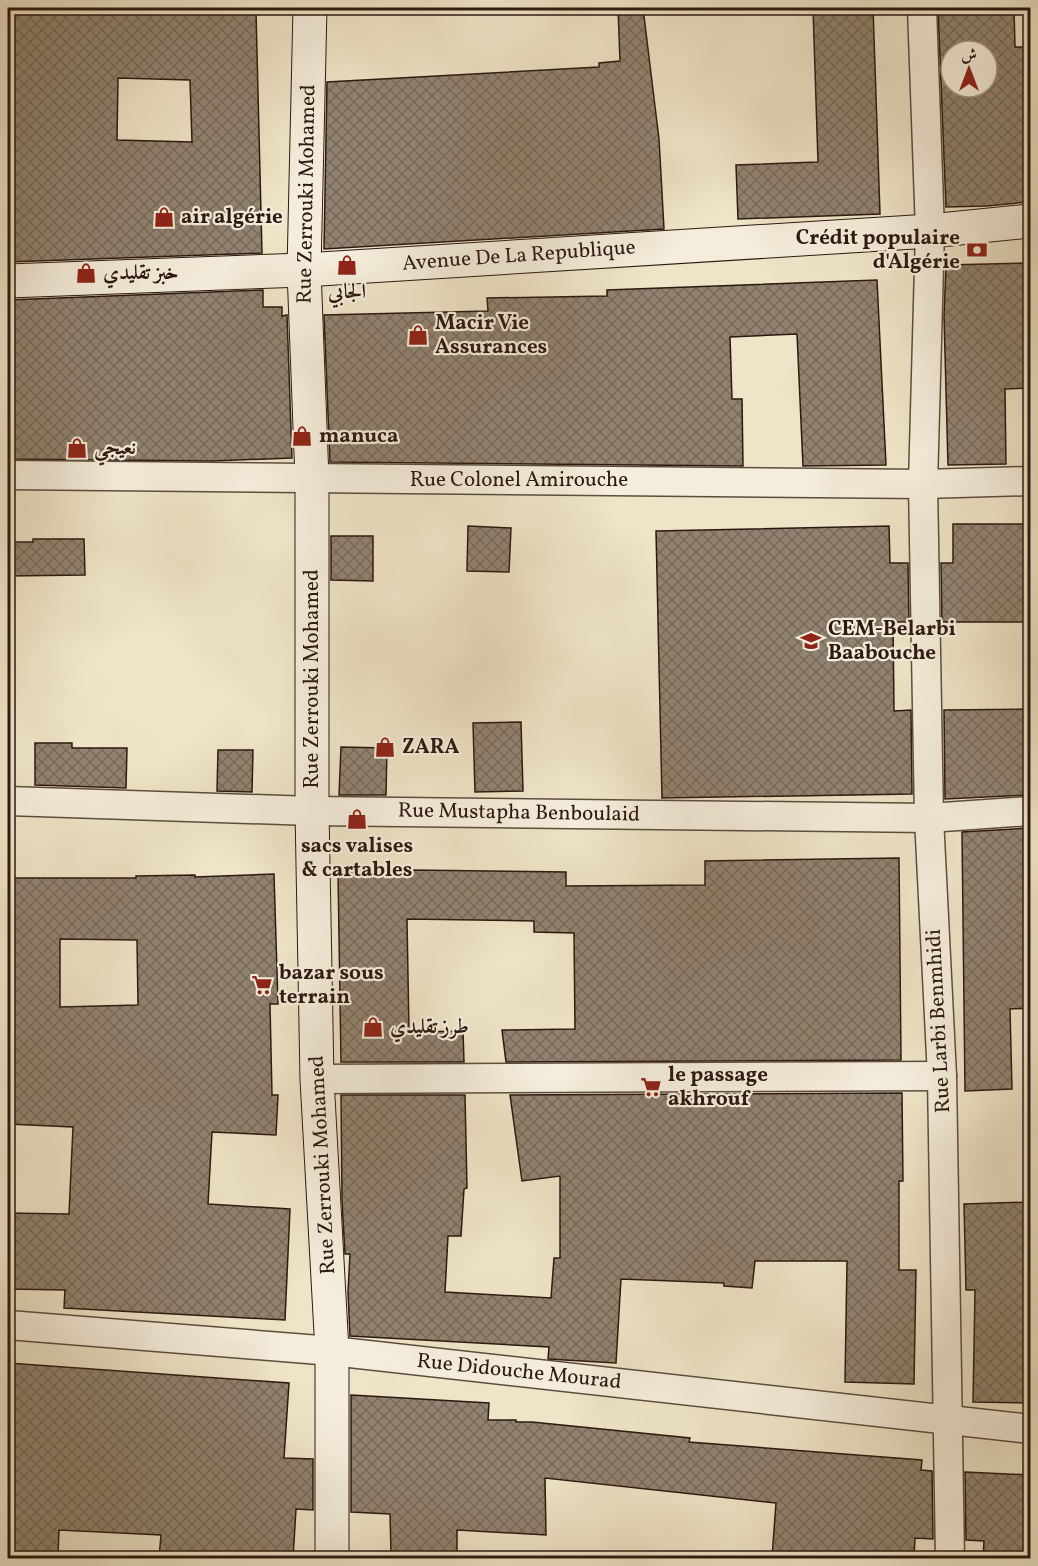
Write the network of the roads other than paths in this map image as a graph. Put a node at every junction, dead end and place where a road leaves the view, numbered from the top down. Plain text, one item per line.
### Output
1 (310, 8) edge
2 (922, 8) edge
3 (1030, 221) edge
4 (930, 231) junction
5 (304, 270) junction
6 (8, 281) edge
7 (8, 475) edge
8 (312, 479) junction
9 (1030, 481) edge
10 (923, 484) junction
11 (8, 801) edge
12 (312, 811) junction
13 (1030, 811) edge
14 (929, 818) junction
15 (942, 1076) junction
16 (317, 1079) junction
17 (8, 1325) edge
18 (332, 1351) junction
19 (948, 1420) junction
20 (1030, 1430) edge
21 (332, 1558) edge
22 (951, 1558) edge

1 - 5 street, Rue Zerrouki Mohamed
2 - 4 street, Rue Larbi Benmhidi
3 - 4 street, Avenue De La Republique
4 - 5 street, Avenue De La Republique
4 - 10 street, Rue Larbi Benmhidi
5 - 6 street, Avenue De La Republique
5 - 8 street, Rue Zerrouki Mohamed
7 - 8 street, Rue Colonel Amirouche
8 - 10 street, Rue Colonel Amirouche
8 - 12 street, Rue Zerrouki Mohamed
9 - 10 street, Rue Colonel Amirouche
10 - 14 street, Rue Larbi Benmhidi
11 - 12 street, Rue Mustapha Benboulaid
12 - 14 street, Rue Mustapha Benboulaid
12 - 16 street, Rue Zerrouki Mohamed
13 - 14 street, Rue Mustapha Benboulaid
14 - 15 street, Rue Larbi Benmhidi
15 - 16 street
15 - 19 street, Rue Larbi Benmhidi
16 - 18 street, Rue Zerrouki Mohamed
17 - 18 street, Rue Didouche Mourad
18 - 19 street, Rue Didouche Mourad
18 - 21 street, Rue Zerrouki Mohamed
19 - 20 street, Rue Didouche Mourad
19 - 22 street, Rue Larbi Benmhidi

